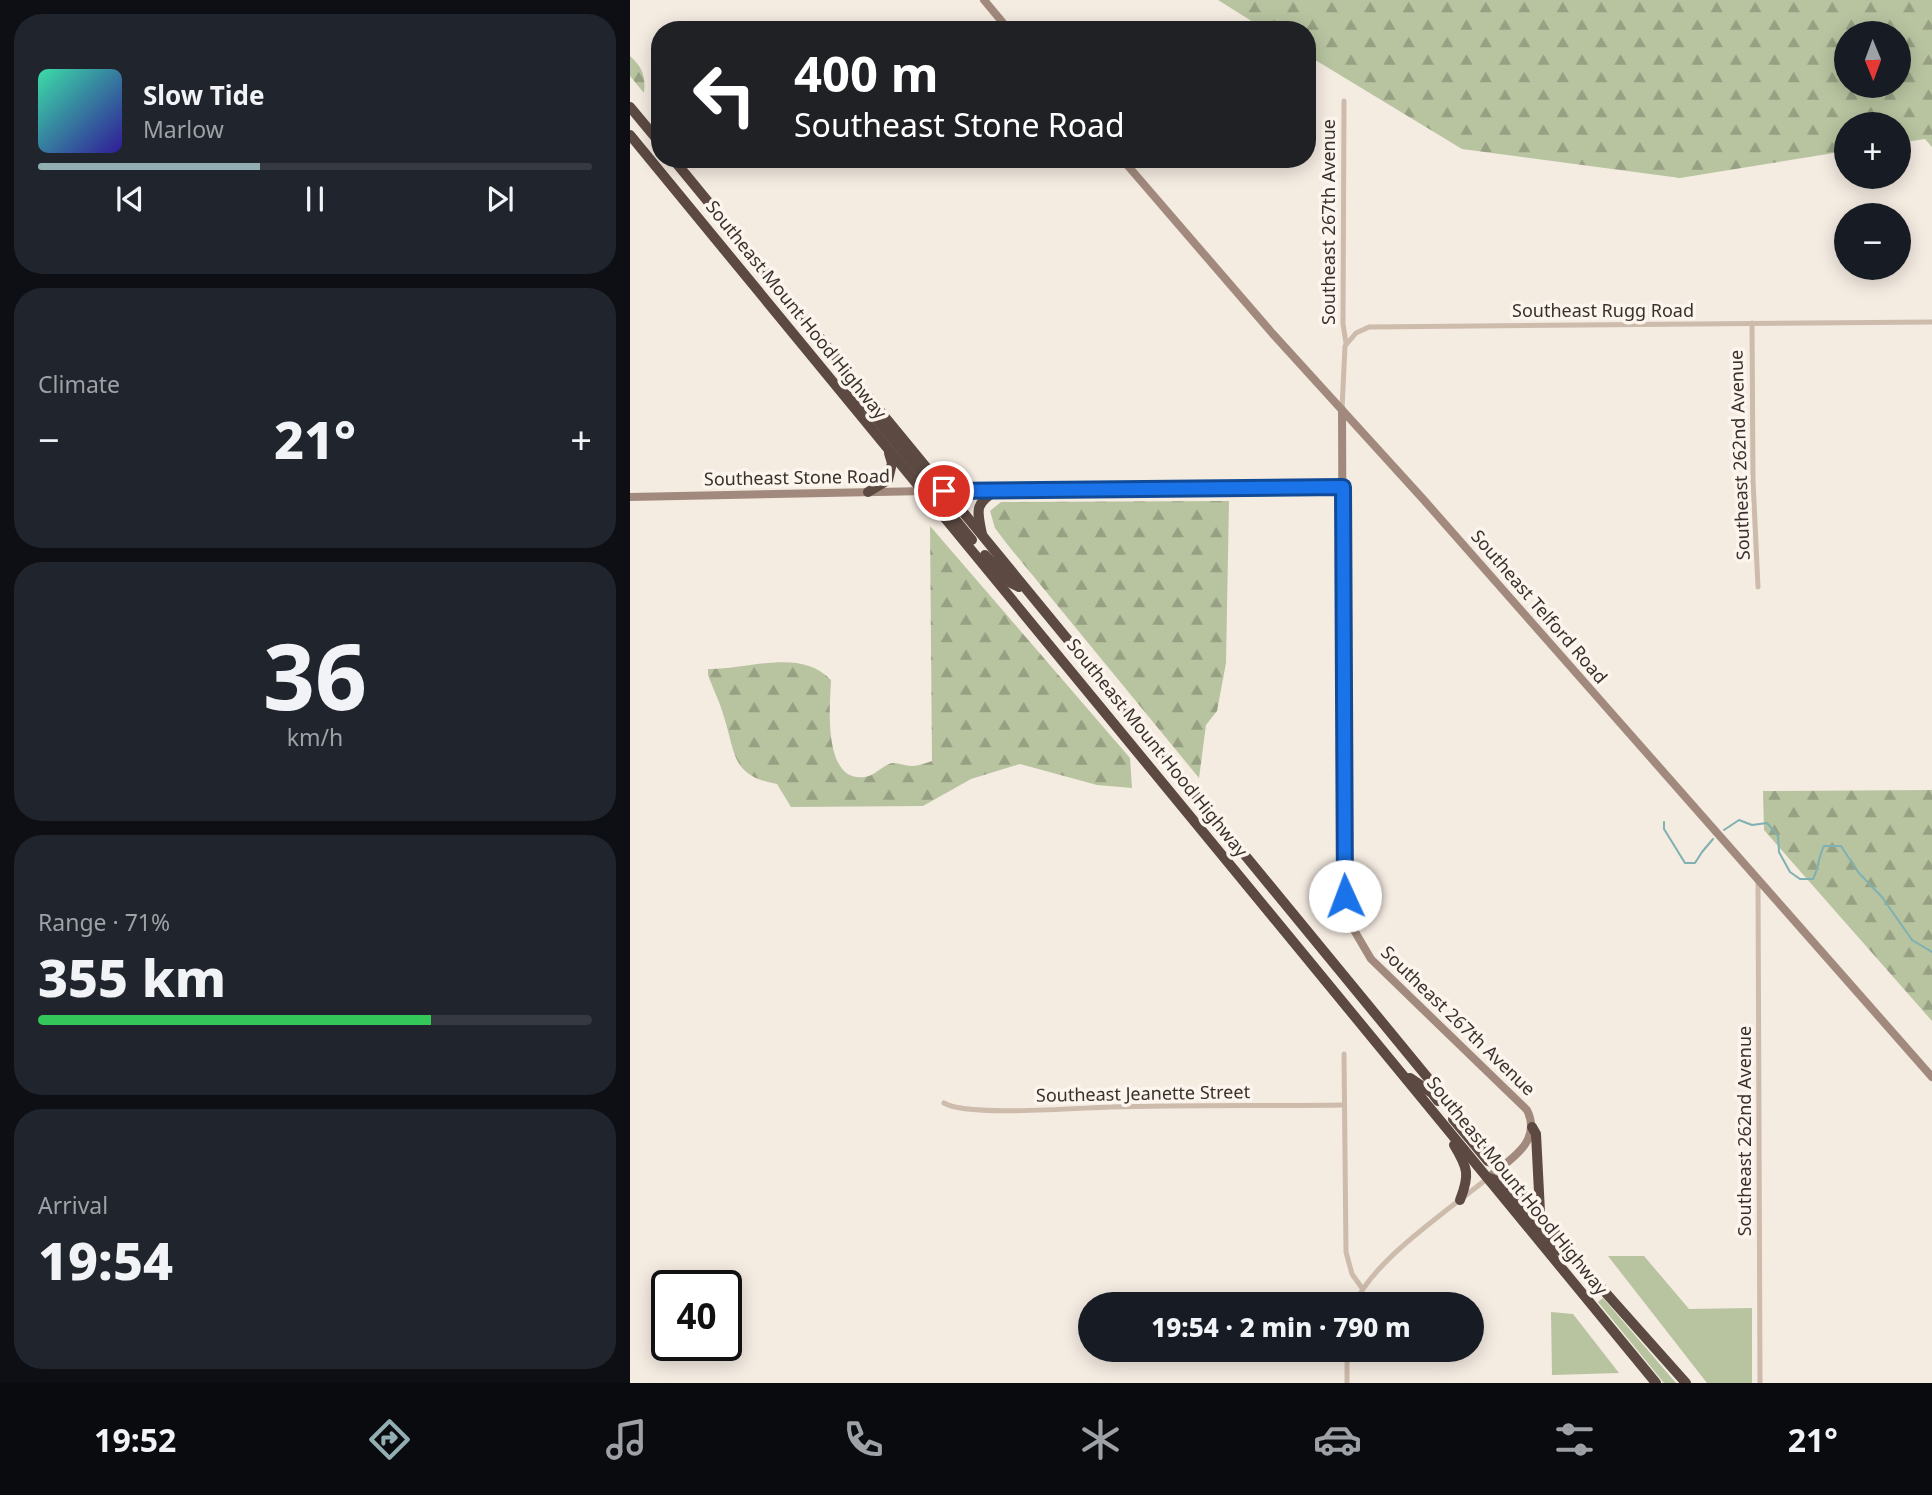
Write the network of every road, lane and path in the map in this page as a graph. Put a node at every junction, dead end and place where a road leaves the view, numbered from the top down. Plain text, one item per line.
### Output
1 (984, 0) edge
2 (1002, 21) edge
3 (1344, 101) dead end
4 (630, 107) edge
5 (651, 132) edge
6 (630, 135) edge
7 (651, 160) edge
8 (657, 168) edge
9 (680, 168) edge
10 (1130, 168) edge
11 (1932, 322) edge
12 (1752, 323) junction
13 (1346, 343) junction
14 (831, 379) junction
15 (1342, 410) junction
16 (888, 450) junction
17 (1343, 487) junction
18 (997, 490) junction
19 (933, 491) junction
20 (868, 492) junction
21 (630, 497) edge
22 (983, 537) junction
23 (1758, 587) dead end
24 (1027, 592) junction
25 (1758, 879) junction
26 (1344, 1054) dead end
27 (1397, 1068) junction
28 (1932, 1077) edge
29 (944, 1103) dead end
30 (1344, 1105) junction
31 (1441, 1122) junction
32 (1532, 1127) junction
33 (1502, 1166) junction
34 (1488, 1178) junction
35 (1460, 1200) junction
36 (1540, 1214) junction
37 (1589, 1274) junction
38 (1362, 1287) junction
39 (1360, 1292) edge
40 (1347, 1362) edge
41 (1347, 1383) edge
42 (1656, 1383) edge
43 (1686, 1383) edge
44 (1760, 1383) edge

1 - 2 street
3 - 13 street, Southeast 267th Avenue
4 - 5 highway
6 - 7 highway, Southeast Mount Hood Highway
8 - 14 highway, Southeast Mount Hood Highway
9 - 19 highway, Southeast Mount Hood Highway
10 - 15 street, Southeast Telford Road
11 - 12 street, Southeast Rugg Road
12 - 13 street, Southeast Rugg Road
12 - 23 street, Southeast 262nd Avenue
13 - 15 street
14 - 16 highway, Southeast Mount Hood Highway
14 - 19 highway
15 - 17 street, Southeast 267th Avenue
15 - 25 street, Southeast Telford Road
16 - 19 highway, Southeast Mount Hood Highway
16 - 20 highway
17 - 18 street, Southeast Stone Road
17 - 32 street, Southeast 267th Avenue
18 - 19 street, Southeast Stone Road
18 - 22 highway
19 - 20 street, Southeast Stone Road
19 - 22 highway, Southeast Mount Hood Highway
19 - 24 highway
19 - 27 highway, Southeast Mount Hood Highway
20 - 21 street, Southeast Stone Road
22 - 24 highway, Southeast Mount Hood Highway
24 - 33 highway, Southeast Mount Hood Highway
25 - 28 street, Southeast Telford Road
25 - 44 street, Southeast 262nd Avenue
26 - 30 street
27 - 31 highway, Southeast Mount Hood Highway
27 - 33 highway
29 - 30 street, Southeast Jeanette Street
30 - 38 street
31 - 34 highway, Southeast Mount Hood Highway
31 - 35 highway
32 - 33 street
32 - 36 highway
33 - 34 street
33 - 36 highway, Southeast Mount Hood Highway
34 - 35 street
34 - 37 highway
34 - 42 highway, Southeast Mount Hood Highway
35 - 38 street
36 - 37 highway, Southeast Mount Hood Highway
37 - 43 highway, Southeast Mount Hood Highway
38 - 39 street
40 - 41 street

